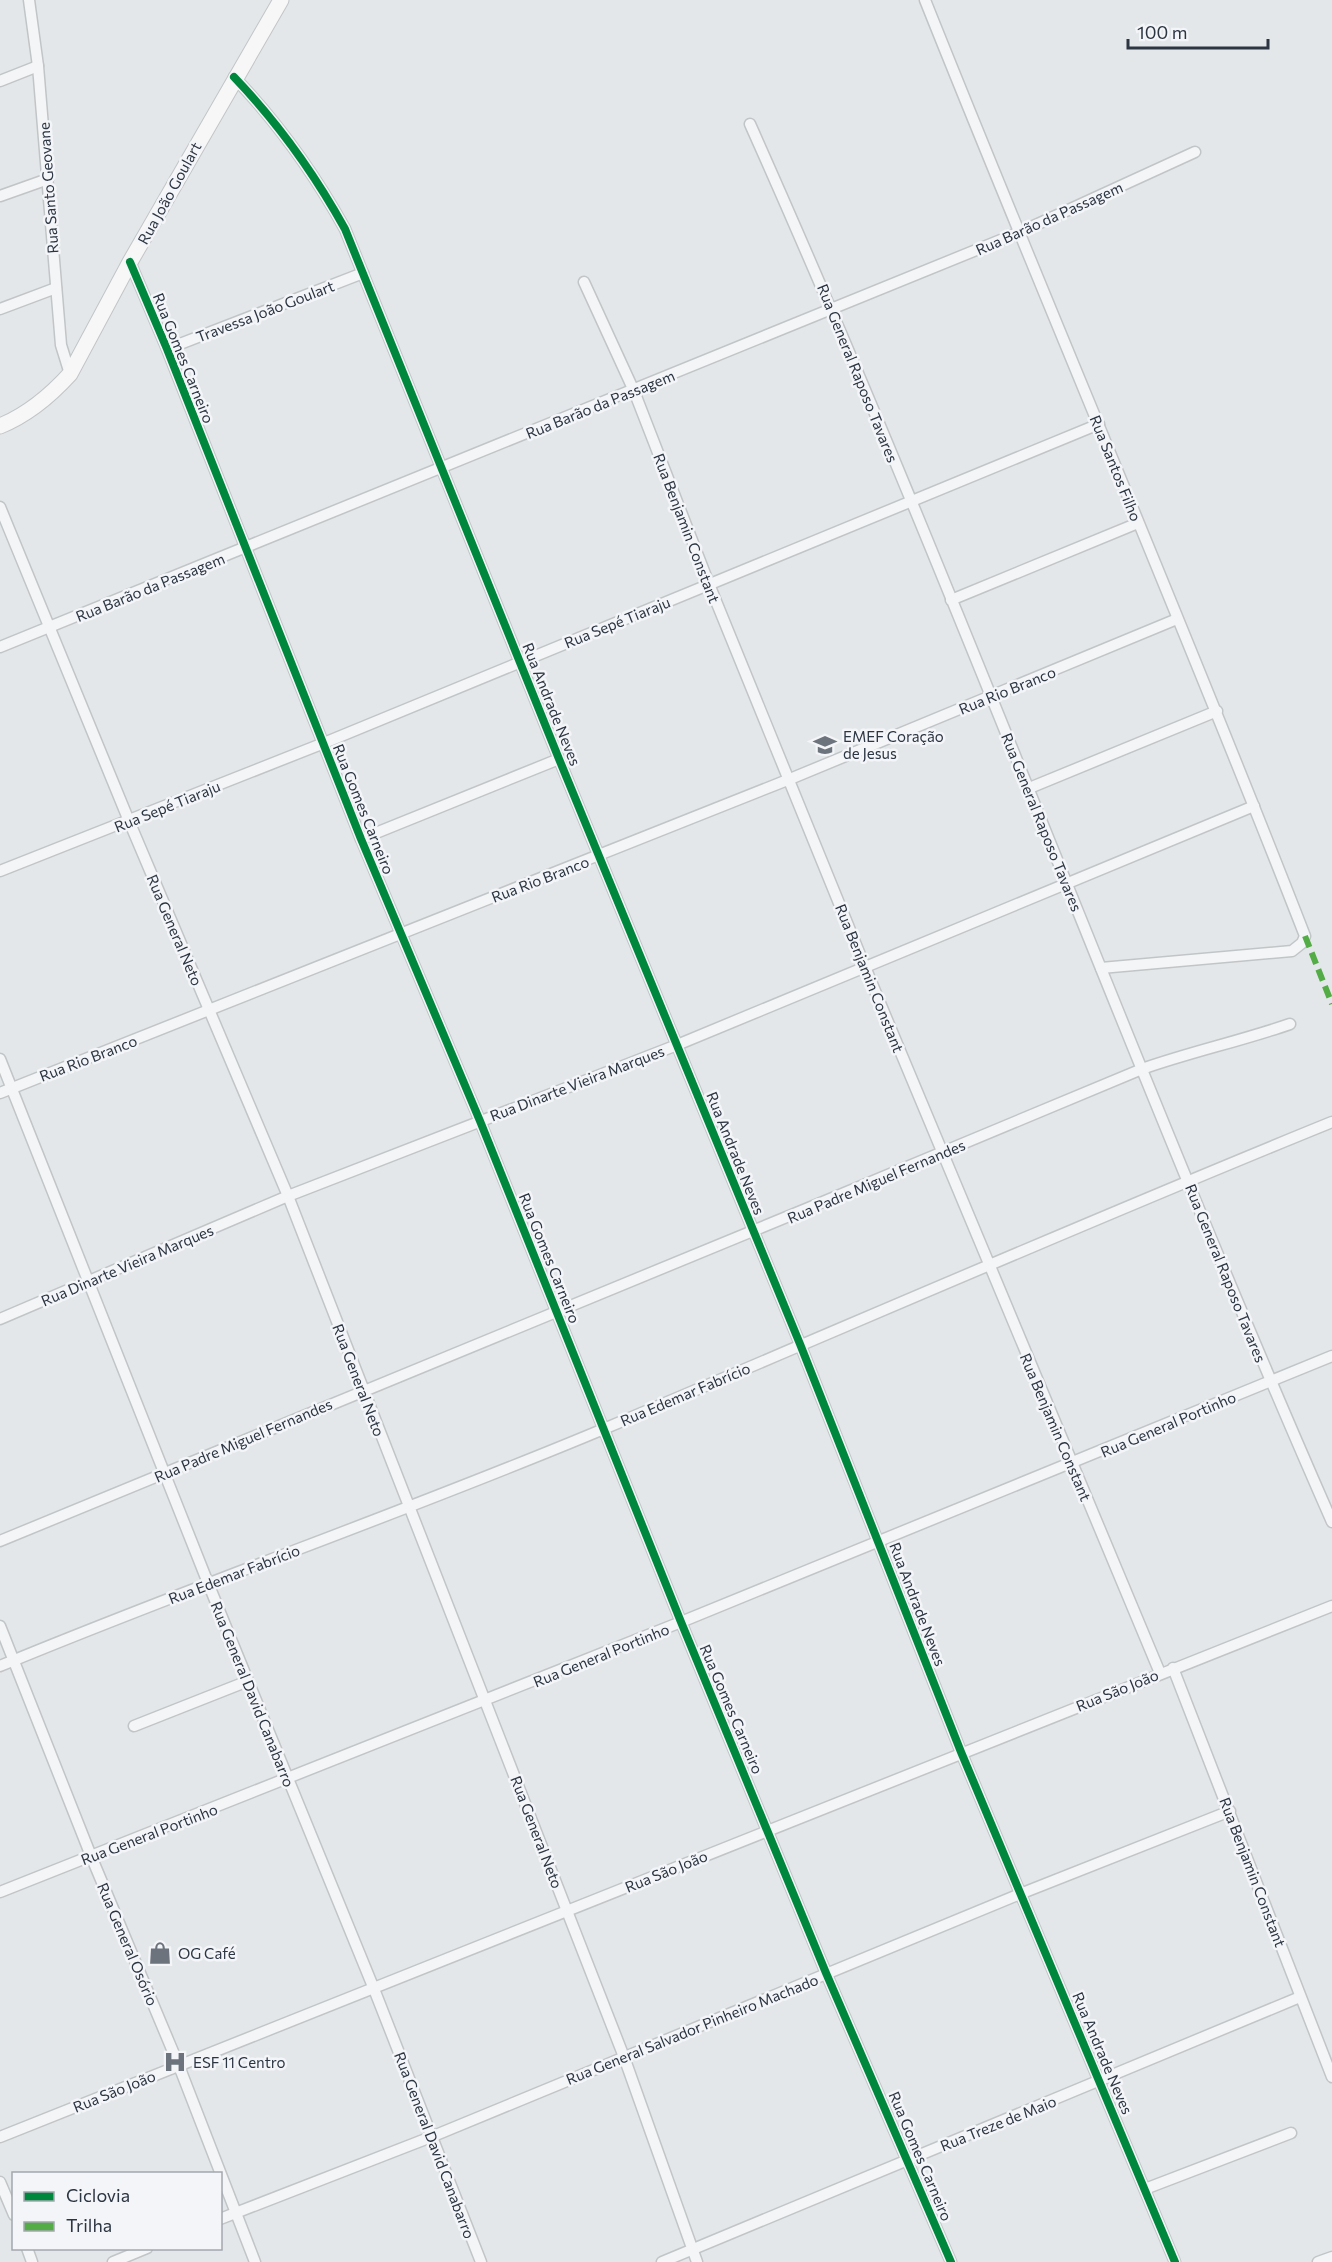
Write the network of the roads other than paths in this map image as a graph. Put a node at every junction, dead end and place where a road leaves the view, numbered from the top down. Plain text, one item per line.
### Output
1 (29, 0) edge
2 (281, 0) edge
3 (925, 0) edge
4 (38, 66) junction
5 (234, 77) junction
6 (0, 81) edge
7 (750, 124) dead end
8 (1195, 152) dead end
9 (48, 178) junction
10 (0, 196) edge
11 (1018, 233) junction
12 (130, 262) junction
13 (363, 273) junction
14 (584, 282) dead end
15 (56, 288) junction
16 (832, 308) junction
17 (0, 309) edge
18 (167, 349) junction
19 (70, 374) junction
20 (634, 391) junction
21 (1099, 424) junction
22 (0, 426) edge
23 (443, 468) junction
24 (910, 501) junction
25 (0, 507) edge
26 (1138, 523) junction
27 (246, 549) junction
28 (709, 584) junction
29 (951, 600) junction
30 (1177, 619) junction
31 (51, 627) junction
32 (0, 647) edge
33 (520, 661) junction
34 (992, 696) junction
35 (1217, 711) junction
36 (324, 743) junction
37 (559, 759) junction
38 (790, 779) junction
39 (1027, 789) junction
40 (1254, 806) junction
41 (129, 821) junction
42 (361, 839) junction
43 (600, 855) junction
44 (0, 871) edge
45 (1068, 884) junction
46 (400, 934) junction
47 (865, 967) junction
48 (1101, 968) junction
49 (209, 1011) junction
50 (1290, 1024) dead end
51 (677, 1045) junction
52 (0, 1059) edge
53 (1142, 1069) junction
54 (11, 1088) junction
55 (0, 1093) edge
56 (480, 1121) junction
57 (1332, 1122) edge
58 (942, 1153) junction
59 (1188, 1180) junction
60 (288, 1196) junction
61 (754, 1232) junction
62 (989, 1265) junction
63 (88, 1282) junction
64 (557, 1310) junction
65 (0, 1319) edge
66 (800, 1344) junction
67 (1332, 1356) edge
68 (1270, 1382) junction
69 (362, 1391) junction
70 (605, 1428) junction
71 (1071, 1464) junction
72 (166, 1473) junction
73 (410, 1507) junction
74 (1332, 1522) edge
75 (0, 1540) edge
76 (879, 1542) junction
77 (208, 1583) junction
78 (1332, 1606) edge
79 (681, 1622) junction
80 (0, 1626) edge
81 (13, 1660) junction
82 (0, 1666) edge
83 (1173, 1668) junction
84 (1160, 1673) junction
85 (248, 1680) junction
86 (487, 1700) junction
87 (134, 1726) dead end
88 (961, 1752) junction
89 (288, 1780) junction
90 (1230, 1811) junction
91 (768, 1830) junction
92 (91, 1856) junction
93 (0, 1892) edge
94 (1020, 1894) junction
95 (567, 1912) junction
96 (826, 1973) junction
97 (374, 1989) junction
98 (1300, 1997) junction
99 (624, 2057) junction
100 (179, 2066) junction
101 (1332, 2077) edge
102 (1101, 2081) junction
103 (1291, 2133) dead end
104 (0, 2137) edge
105 (430, 2137) junction
106 (908, 2159) junction
107 (220, 2172) edge
108 (222, 2177) edge
109 (0, 2182) edge
110 (1145, 2189) junction
111 (12, 2211) edge
112 (236, 2213) junction
113 (222, 2218) edge
114 (142, 2250) edge
115 (692, 2251) junction
116 (1332, 2257) edge
117 (113, 2262) edge
118 (255, 2262) edge
119 (481, 2262) edge
120 (662, 2262) edge
121 (697, 2262) edge
122 (951, 2262) edge
123 (1175, 2262) edge
124 (1318, 2262) edge

1 - 4 street, Rua Santo Geovane
2 - 5 street, Rua João Goulart
3 - 11 street, Rua Santos Filho
4 - 6 street
4 - 9 street, Rua Santo Geovane
5 - 12 street, Rua João Goulart
5 - 13 street, Rua Andrade Neves
7 - 16 street, Rua General Raposo Tavares
8 - 11 street, Rua Barão da Passagem
9 - 10 street
9 - 15 street, Rua Santo Geovane
11 - 16 street, Rua Barão da Passagem
11 - 21 street, Rua Santos Filho
12 - 18 street, Rua Gomes Carneiro
12 - 19 street, Rua João Goulart
13 - 18 street, Travessa João Goulart
13 - 23 street, Rua Andrade Neves
14 - 20 street, Rua Benjamin Constant
15 - 17 street
15 - 19 street, Rua Santo Geovane
16 - 20 street, Rua Barão da Passagem
16 - 24 street, Rua General Raposo Tavares
18 - 27 street, Rua Gomes Carneiro
19 - 22 street, Rua João Goulart
20 - 23 street, Rua Barão da Passagem
20 - 28 street, Rua Benjamin Constant
21 - 24 street, Rua Sepé Tiaraju
21 - 26 street, Rua Santos Filho
23 - 27 street, Rua Barão da Passagem
23 - 33 street, Rua Andrade Neves
24 - 28 street, Rua Sepé Tiaraju
24 - 29 street, Rua General Raposo Tavares
25 - 31 street, Rua General Neto
26 - 29 street
26 - 30 street, Rua Santos Filho
27 - 31 street, Rua Barão da Passagem
27 - 36 street, Rua Gomes Carneiro
28 - 33 street, Rua Sepé Tiaraju
28 - 38 street, Rua Benjamin Constant
29 - 34 street, Rua General Raposo Tavares
30 - 34 street, Rua Rio Branco
30 - 35 street, Rua Santos Filho
31 - 32 street, Rua Barão da Passagem
31 - 41 street, Rua General Neto
33 - 36 street, Rua Sepé Tiaraju
33 - 37 street, Rua Andrade Neves
34 - 38 street, Rua Rio Branco
34 - 39 street, Rua General Raposo Tavares
35 - 39 street
35 - 40 street, Rua Santos Filho
36 - 41 street, Rua Sepé Tiaraju
36 - 42 street, Rua Gomes Carneiro
37 - 42 street
37 - 43 street, Rua Andrade Neves
38 - 43 street, Rua Rio Branco
38 - 47 street, Rua Benjamin Constant
39 - 45 street, Rua General Raposo Tavares
40 - 45 street, Rua Dinarte Vieira Marques
40 - 48 street, Rua Santos Filho
41 - 44 street, Rua Sepé Tiaraju
41 - 49 street, Rua General Neto
42 - 46 street, Rua Gomes Carneiro
43 - 46 street, Rua Rio Branco
43 - 51 street, Rua Andrade Neves
45 - 47 street, Rua Dinarte Vieira Marques
45 - 48 street, Rua General Raposo Tavares
46 - 49 street, Rua Rio Branco
46 - 56 street, Rua Gomes Carneiro
47 - 51 street, Rua Dinarte Vieira Marques
47 - 58 street, Rua Benjamin Constant
48 - 53 street, Rua General Raposo Tavares
49 - 54 street, Rua Rio Branco
49 - 60 street, Rua General Neto
50 - 53 street, Rua Padre Miguel Fernandes
51 - 56 street, Rua Dinarte Vieira Marques
51 - 61 street, Rua Andrade Neves
52 - 54 street, Rua General David Canabarro
53 - 58 street, Rua Padre Miguel Fernandes
53 - 59 street, Rua General Raposo Tavares
54 - 55 street, Rua Rio Branco
54 - 63 street, Rua General David Canabarro
56 - 60 street, Rua Dinarte Vieira Marques
56 - 64 street, Rua Gomes Carneiro
57 - 59 street, Rua Edemar Fabrício
58 - 61 street, Rua Padre Miguel Fernandes
58 - 62 street, Rua Benjamin Constant
59 - 62 street, Rua Edemar Fabrício
59 - 68 street, Rua General Raposo Tavares
60 - 63 street, Rua Dinarte Vieira Marques
60 - 69 street, Rua General Neto
61 - 64 street, Rua Padre Miguel Fernandes
61 - 66 street, Rua Andrade Neves
62 - 66 street, Rua Edemar Fabrício
62 - 71 street, Rua Benjamin Constant
63 - 65 street, Rua Dinarte Vieira Marques
63 - 72 street, Rua General David Canabarro
64 - 69 street, Rua Padre Miguel Fernandes
64 - 70 street, Rua Gomes Carneiro
66 - 70 street, Rua Edemar Fabrício
66 - 76 street, Rua Andrade Neves
67 - 68 street, Rua General Portinho
68 - 71 street, Rua General Portinho
68 - 74 street, Rua General Raposo Tavares
69 - 72 street, Rua Padre Miguel Fernandes
69 - 73 street, Rua General Neto
70 - 73 street, Rua Edemar Fabrício
70 - 79 street, Rua Gomes Carneiro
71 - 76 street, Rua General Portinho
71 - 84 street, Rua Benjamin Constant
72 - 75 street, Rua Padre Miguel Fernandes
72 - 77 street, Rua General David Canabarro
73 - 77 street, Rua Edemar Fabrício
73 - 86 street, Rua General Neto
76 - 79 street, Rua General Portinho
76 - 88 street, Rua Andrade Neves
77 - 81 street, Rua Edemar Fabrício
77 - 85 street, Rua General David Canabarro
78 - 83 street, Rua São João
79 - 86 street, Rua General Portinho
79 - 91 street, Rua Gomes Carneiro
80 - 81 street, Rua General Osório
81 - 82 street, Rua Edemar Fabrício
81 - 92 street, Rua General Osório
83 - 84 street, Rua São João
83 - 90 street, Rua Benjamin Constant
84 - 88 street, Rua São João
85 - 87 street
85 - 89 street, Rua General David Canabarro
86 - 89 street, Rua General Portinho
86 - 95 street, Rua General Neto
88 - 91 street, Rua São João
88 - 94 street, Rua Andrade Neves
89 - 92 street, Rua General Portinho
89 - 97 street, Rua General David Canabarro
90 - 94 street, Rua General Salvador Pinheiro Machado
90 - 98 street, Rua Benjamin Constant
91 - 95 street, Rua São João
91 - 96 street, Rua Gomes Carneiro
92 - 93 street, Rua General Portinho
92 - 100 street, Rua General Osório
94 - 96 street, Rua General Salvador Pinheiro Machado
94 - 102 street, Rua Andrade Neves
95 - 97 street, Rua São João
95 - 99 street, Rua General Neto
96 - 99 street, Rua General Salvador Pinheiro Machado
96 - 106 street, Rua Gomes Carneiro
97 - 100 street, Rua São João
97 - 105 street, Rua General David Canabarro
98 - 101 street, Rua Benjamin Constant
98 - 102 street, Rua Treze de Maio
99 - 105 street, Rua General Salvador Pinheiro Machado
99 - 115 street, Rua General Neto
100 - 104 street, Rua São João
100 - 107 street, Rua General Osório
102 - 106 street, Rua Treze de Maio
102 - 110 street, Rua Andrade Neves
103 - 110 street
105 - 112 street, Rua General Salvador Pinheiro Machado
105 - 119 street, Rua General David Canabarro
106 - 115 street, Rua Treze de Maio
106 - 122 street, Rua Gomes Carneiro
108 - 112 street, Rua General Osório
109 - 111 street
110 - 123 street, Rua Andrade Neves
112 - 113 street, Rua General Salvador Pinheiro Machado
112 - 118 street, Rua General Osório
114 - 117 street
115 - 120 street, Rua Treze de Maio
115 - 121 street, Rua General Neto
116 - 124 street

